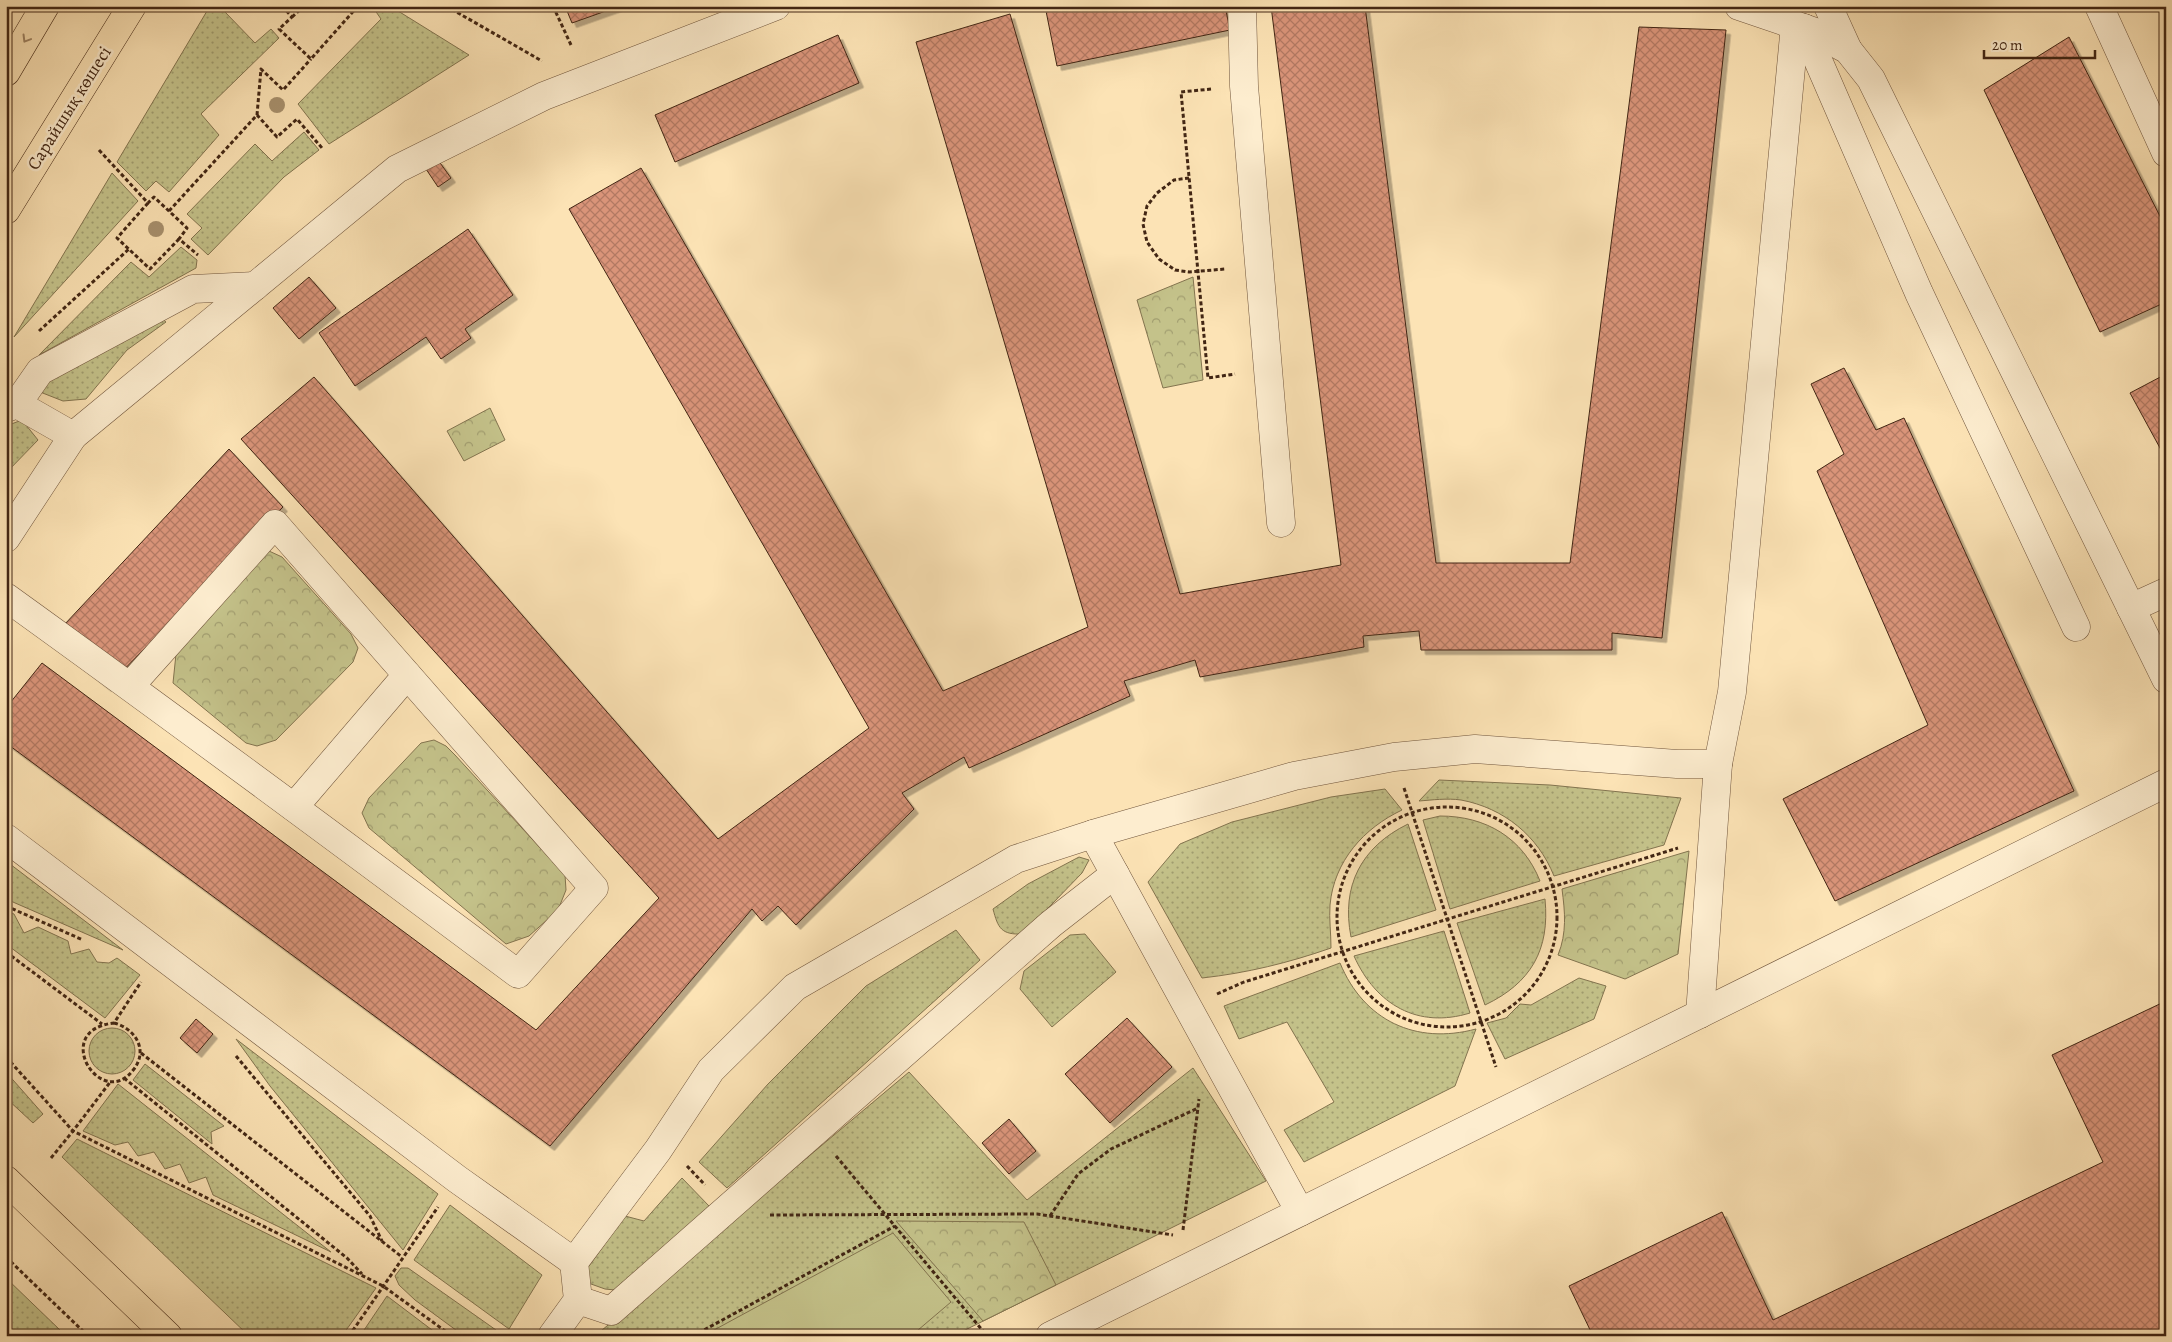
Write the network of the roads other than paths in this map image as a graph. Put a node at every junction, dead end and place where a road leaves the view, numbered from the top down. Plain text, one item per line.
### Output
1 (45, 6) edge
2 (132, 6) edge
3 (776, 6) edge
4 (1242, 6) edge
5 (1739, 6) edge
6 (1828, 6) edge
7 (2100, 6) edge
8 (1799, 27) junction
9 (1848, 50) junction
10 (6, 72) edge
11 (2166, 153) edge
12 (6, 210) edge
13 (255, 286) junction
14 (12, 406) edge
15 (73, 436) junction
16 (1281, 524) dead end
17 (6, 538) edge
18 (2166, 592) edge
19 (6, 596) edge
20 (2131, 608) junction
21 (2076, 627) dead end
22 (407, 675) junction
23 (2166, 680) edge
24 (130, 686) junction
25 (1718, 764) junction
26 (2166, 783) edge
27 (294, 806) junction
28 (1094, 834) junction
29 (6, 838) edge
30 (1115, 874) junction
31 (1700, 1014) junction
32 (6, 1180) edge
33 (1300, 1212) junction
34 (574, 1262) junction
35 (578, 1300) junction
36 (168, 1336) edge
37 (552, 1336) edge
38 (1050, 1336) edge

1 -> 10 main road
2 - 12 main road, Сарайшық көшесі
3 - 13 lane
4 - 16 lane
5 - 8 lane
6 - 9 lane
7 - 11 lane
8 - 9 lane
8 - 21 lane
8 - 25 lane
9 - 20 lane
13 - 14 lane
13 - 15 lane
14 - 15 lane
15 - 17 lane
18 - 20 lane
19 - 24 lane
20 - 23 lane
22 - 24 lane
22 - 27 lane
22 - 27 lane
24 - 27 lane
25 - 28 lane
25 - 31 lane
26 - 31 lane
28 - 30 lane
28 - 34 lane
29 - 34 lane
30 - 33 lane
30 - 35 lane
31 - 33 lane
32 - 36 main road
33 - 38 lane
34 - 35 lane
35 - 37 lane

